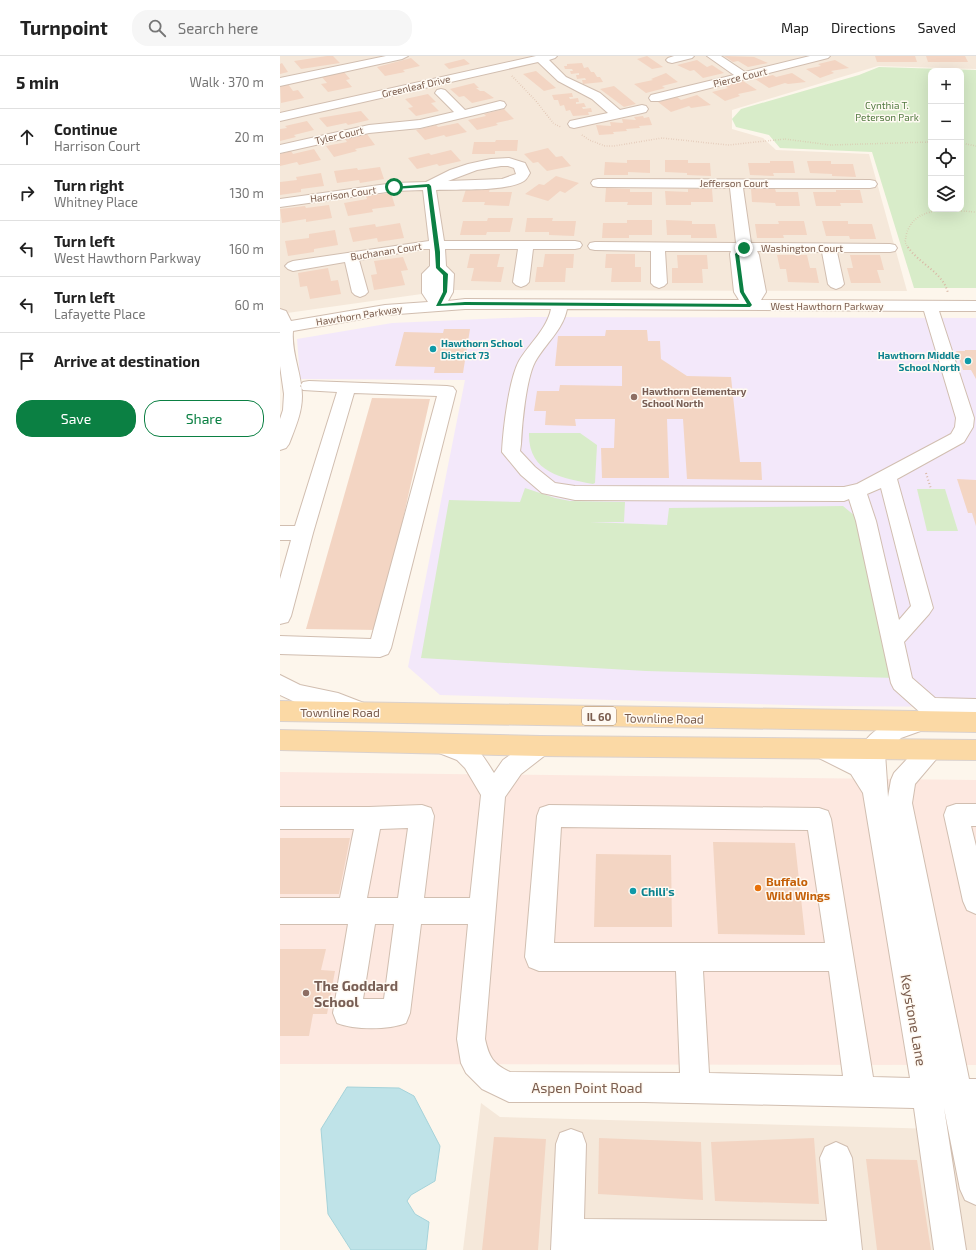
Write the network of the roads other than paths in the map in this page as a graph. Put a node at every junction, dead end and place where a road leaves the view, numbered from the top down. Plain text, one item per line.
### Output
1 (350, 56) edge
2 (402, 56) edge
3 (688, 56) edge
4 (712, 56) edge
5 (824, 56) edge
6 (546, 57) edge
7 (487, 59) dead end
8 (672, 60) dead end
9 (500, 67) junction
10 (362, 69) junction
11 (743, 76) junction
12 (302, 77) junction
13 (280, 82) edge
14 (372, 83) dead end
15 (310, 86) dead end
16 (441, 93) dead end
17 (655, 98) dead end
18 (383, 104) junction
19 (500, 105) dead end
20 (642, 109) dead end
21 (463, 114) junction
22 (617, 114) junction
23 (280, 116) edge
24 (399, 125) junction
25 (572, 129) road end
26 (400, 140) dead end
27 (280, 149) edge
28 (598, 183) dead end
29 (736, 183) junction
30 (870, 184) dead end
31 (429, 186) junction
32 (280, 203) edge
33 (437, 245) junction
34 (526, 245) junction
35 (575, 245) dead end
36 (595, 246) dead end
37 (658, 248) junction
38 (744, 248) junction
39 (829, 248) junction
40 (890, 248) dead end
41 (351, 257) junction
42 (293, 266) dead end
43 (520, 282) dead end
44 (660, 283) dead end
45 (836, 284) dead end
46 (360, 292) dead end
47 (560, 304) junction
48 (438, 305) junction
49 (750, 305) junction
50 (930, 306) junction
51 (976, 306) edge
52 (282, 323) edge
53 (309, 386) dead end
54 (347, 387) junction
55 (280, 444) edge
56 (887, 476) junction
57 (856, 491) junction
58 (280, 533) edge
59 (303, 533) junction
60 (280, 616) edge
61 (892, 641) junction
62 (280, 645) edge
63 (280, 684) edge
64 (976, 708) edge
65 (280, 711) edge
66 (361, 712) junction
67 (918, 722) junction
68 (976, 722) edge
69 (280, 740) edge
70 (442, 744) junction
71 (540, 746) junction
72 (823, 749) junction
73 (873, 749) junction
74 (930, 750) junction
75 (976, 750) edge
76 (875, 790) junction
77 (493, 794) junction
78 (976, 815) edge
79 (280, 818) edge
80 (369, 818) junction
81 (976, 900) edge
82 (280, 911) edge
83 (358, 911) junction
84 (409, 911) junction
85 (482, 911) junction
86 (689, 957) junction
87 (841, 957) junction
88 (695, 1088) junction
89 (860, 1092) junction
90 (927, 1093) junction
91 (967, 1094) edge
92 (571, 1144) dead end
93 (836, 1158) dead end
94 (976, 1189) edge
95 (567, 1243) edge
96 (845, 1243) edge
97 (950, 1250) edge

1 - 10 street
2 - 10 street
3 - 8 street
4 - 11 street
5 - 11 street, Pierce Court
6 - 9 street, Greenleaf Drive
6 - 22 street
7 - 9 street
9 - 18 street, Greenleaf Drive
10 - 12 street
11 - 17 street, Pierce Court
12 - 13 street
12 - 15 street
14 - 18 street
16 - 21 street
18 - 23 street, Greenleaf Drive
18 - 24 street
19 - 21 street, Tyler Court
20 - 22 street
21 - 24 street, Tyler Court
22 - 25 street
24 - 26 street
24 - 27 street, Tyler Court
28 - 29 street, Jefferson Court
29 - 30 street, Jefferson Court
29 - 38 street
31 - 31 street, Harrison Court
31 - 32 street, Harrison Court
31 - 33 street
33 - 34 street, Buchanan Court
33 - 41 street, Buchanan Court
33 - 48 street
34 - 35 street, Buchanan Court
34 - 43 street
36 - 37 street, Washington Court
37 - 38 street, Washington Court
37 - 44 street
38 - 39 street, Washington Court
38 - 49 street
39 - 40 street, Washington Court
39 - 45 street
41 - 42 street, Buchanan Court
41 - 46 street
47 - 48 street, West Hawthorn Parkway
47 - 49 street, West Hawthorn Parkway
47 - 57 street
48 - 52 street, Hawthorn Parkway
49 - 50 street, West Hawthorn Parkway
50 - 51 street, West Hawthorn Parkway
50 - 56 street
52 - 55 street
53 - 54 street
54 - 59 street
54 - 62 street
56 - 57 street
56 - 61 street
57 - 61 street
58 - 59 street
59 - 60 street
61 - 64 street
63 - 66 street
65 - 66 main road, Townline Road / IL 60
66 - 67 main road, Townline Road / IL 60
67 - 68 main road, Townline Road / IL 60
67 - 73 street
69 - 70 main road
70 - 71 main road
70 - 77 street
71 - 72 main road
71 - 77 street, Aspen Point Road
72 - 73 main road
72 - 76 street, Keystone Lane
73 - 74 main road
73 - 76 street, Keystone Lane
74 - 75 main road
74 - 91 street
76 - 90 street, Keystone Lane
77 - 85 street, Aspen Point Road
78 - 81 street
79 - 80 street
80 - 83 street
80 - 84 street
82 - 83 street
83 - 84 street
83 - 84 street
84 - 85 street
85 - 88 street, Aspen Point Road
86 - 87 street
86 - 87 street
86 - 88 street
87 - 89 street
88 - 89 street, Aspen Point Road
89 - 90 street, Aspen Point Road
90 - 91 street, Aspen Point Road
90 - 97 street, Keystone Lane
91 - 94 street
92 - 95 street
93 - 96 street
95 - 96 street

